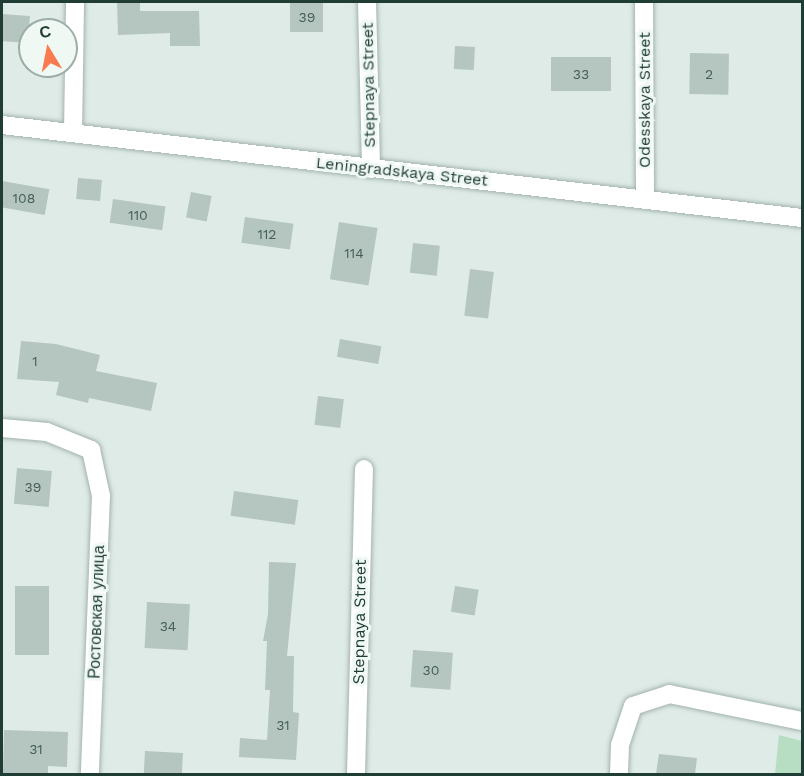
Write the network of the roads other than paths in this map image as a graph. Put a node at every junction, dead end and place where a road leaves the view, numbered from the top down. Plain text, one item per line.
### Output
1 (75, 2) edge
2 (367, 2) edge
3 (644, 2) edge
4 (2, 125) edge
5 (73, 133) junction
6 (371, 169) junction
7 (645, 199) junction
8 (802, 218) edge
9 (2, 428) edge
10 (364, 470) dead end
11 (802, 721) edge
12 (90, 774) edge
13 (356, 774) edge
14 (619, 774) edge

1 - 5 street
2 - 6 street, Stepnaya Street
3 - 7 street, Odesskaya Street
4 - 5 street, Leningradskaya Street
5 - 6 street, Leningradskaya Street
6 - 7 street, Leningradskaya Street
7 - 8 street, Leningradskaya Street
9 - 12 street, Ростовская улица
10 - 13 street, Stepnaya Street
11 - 14 street

